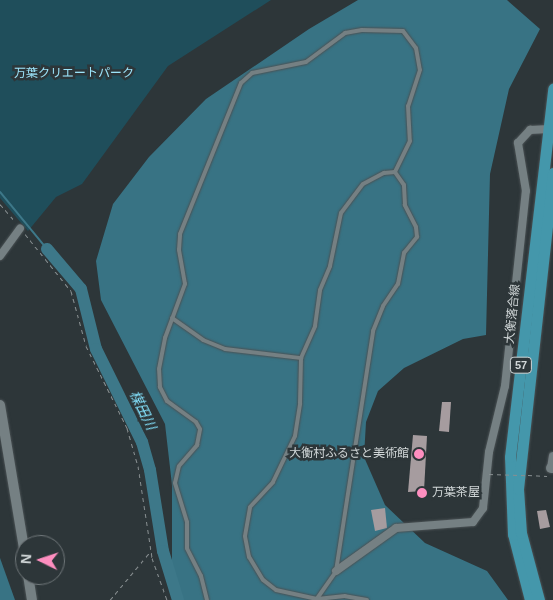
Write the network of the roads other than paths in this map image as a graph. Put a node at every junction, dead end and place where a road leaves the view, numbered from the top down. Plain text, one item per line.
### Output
1 (553, 89) edge
2 (551, 129) edge
3 (395, 172) junction
4 (553, 173) edge
5 (20, 228) road end
6 (0, 256) edge
7 (172, 318) junction
8 (301, 358) junction
9 (0, 405) edge
10 (553, 456) edge
11 (551, 471) edge
12 (22, 535) edge
13 (336, 571) junction
14 (30, 585) edge
15 (32, 600) edge
16 (207, 600) edge
17 (317, 600) edge
18 (367, 600) edge
19 (530, 600) edge
20 (539, 600) edge

1 - 2 main road, 大衡落合線 / 57
2 - 13 street
2 - 19 main road, 大衡落合線 / 57
3 - 7 lane
3 - 8 lane
3 - 13 lane
4 - 20 main road, 大衡落合線 / 57
5 - 6 street
7 - 8 lane
7 - 16 lane
8 - 17 lane
9 - 12 street
10 - 11 street
13 - 17 lane
14 - 15 street
17 - 18 lane

